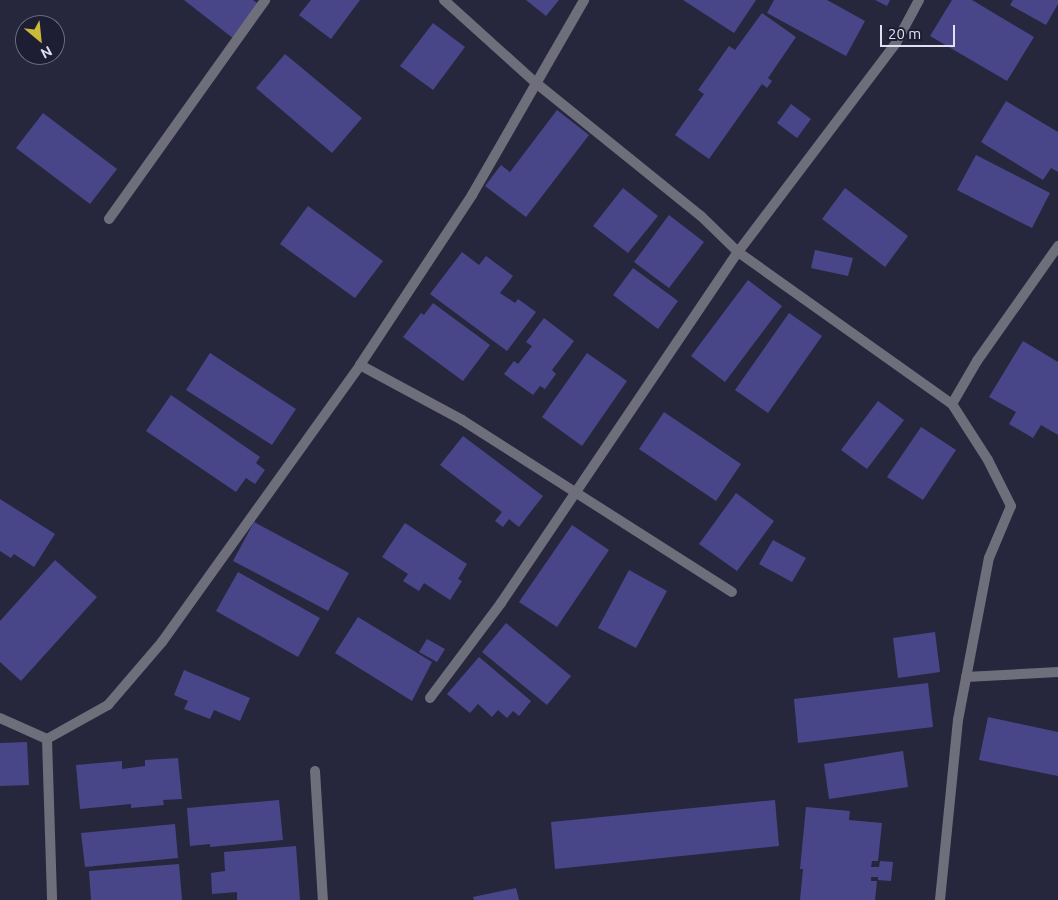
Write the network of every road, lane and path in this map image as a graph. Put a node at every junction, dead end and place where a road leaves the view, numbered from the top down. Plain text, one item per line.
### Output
1 (265, 0) edge
2 (444, 0) edge
3 (584, 0) edge
4 (919, 0) edge
5 (536, 83) junction
6 (109, 219) dead end
7 (1058, 246) edge
8 (738, 252) junction
9 (360, 365) junction
10 (952, 404) junction
11 (575, 494) junction
12 (732, 592) dead end
13 (1058, 672) edge
14 (966, 677) junction
15 (430, 698) dead end
16 (0, 718) edge
17 (47, 739) junction
18 (315, 772) dead end
19 (52, 900) edge
20 (324, 900) edge
21 (940, 900) edge

1 - 6 street
2 - 5 street
3 - 5 street
4 - 8 street
5 - 8 street
5 - 9 street
7 - 10 street
8 - 10 street
8 - 11 street
9 - 11 street
9 - 17 street
10 - 14 street
11 - 12 street
11 - 15 street
13 - 14 street
14 - 21 street
16 - 17 street
17 - 19 street
18 - 20 street

